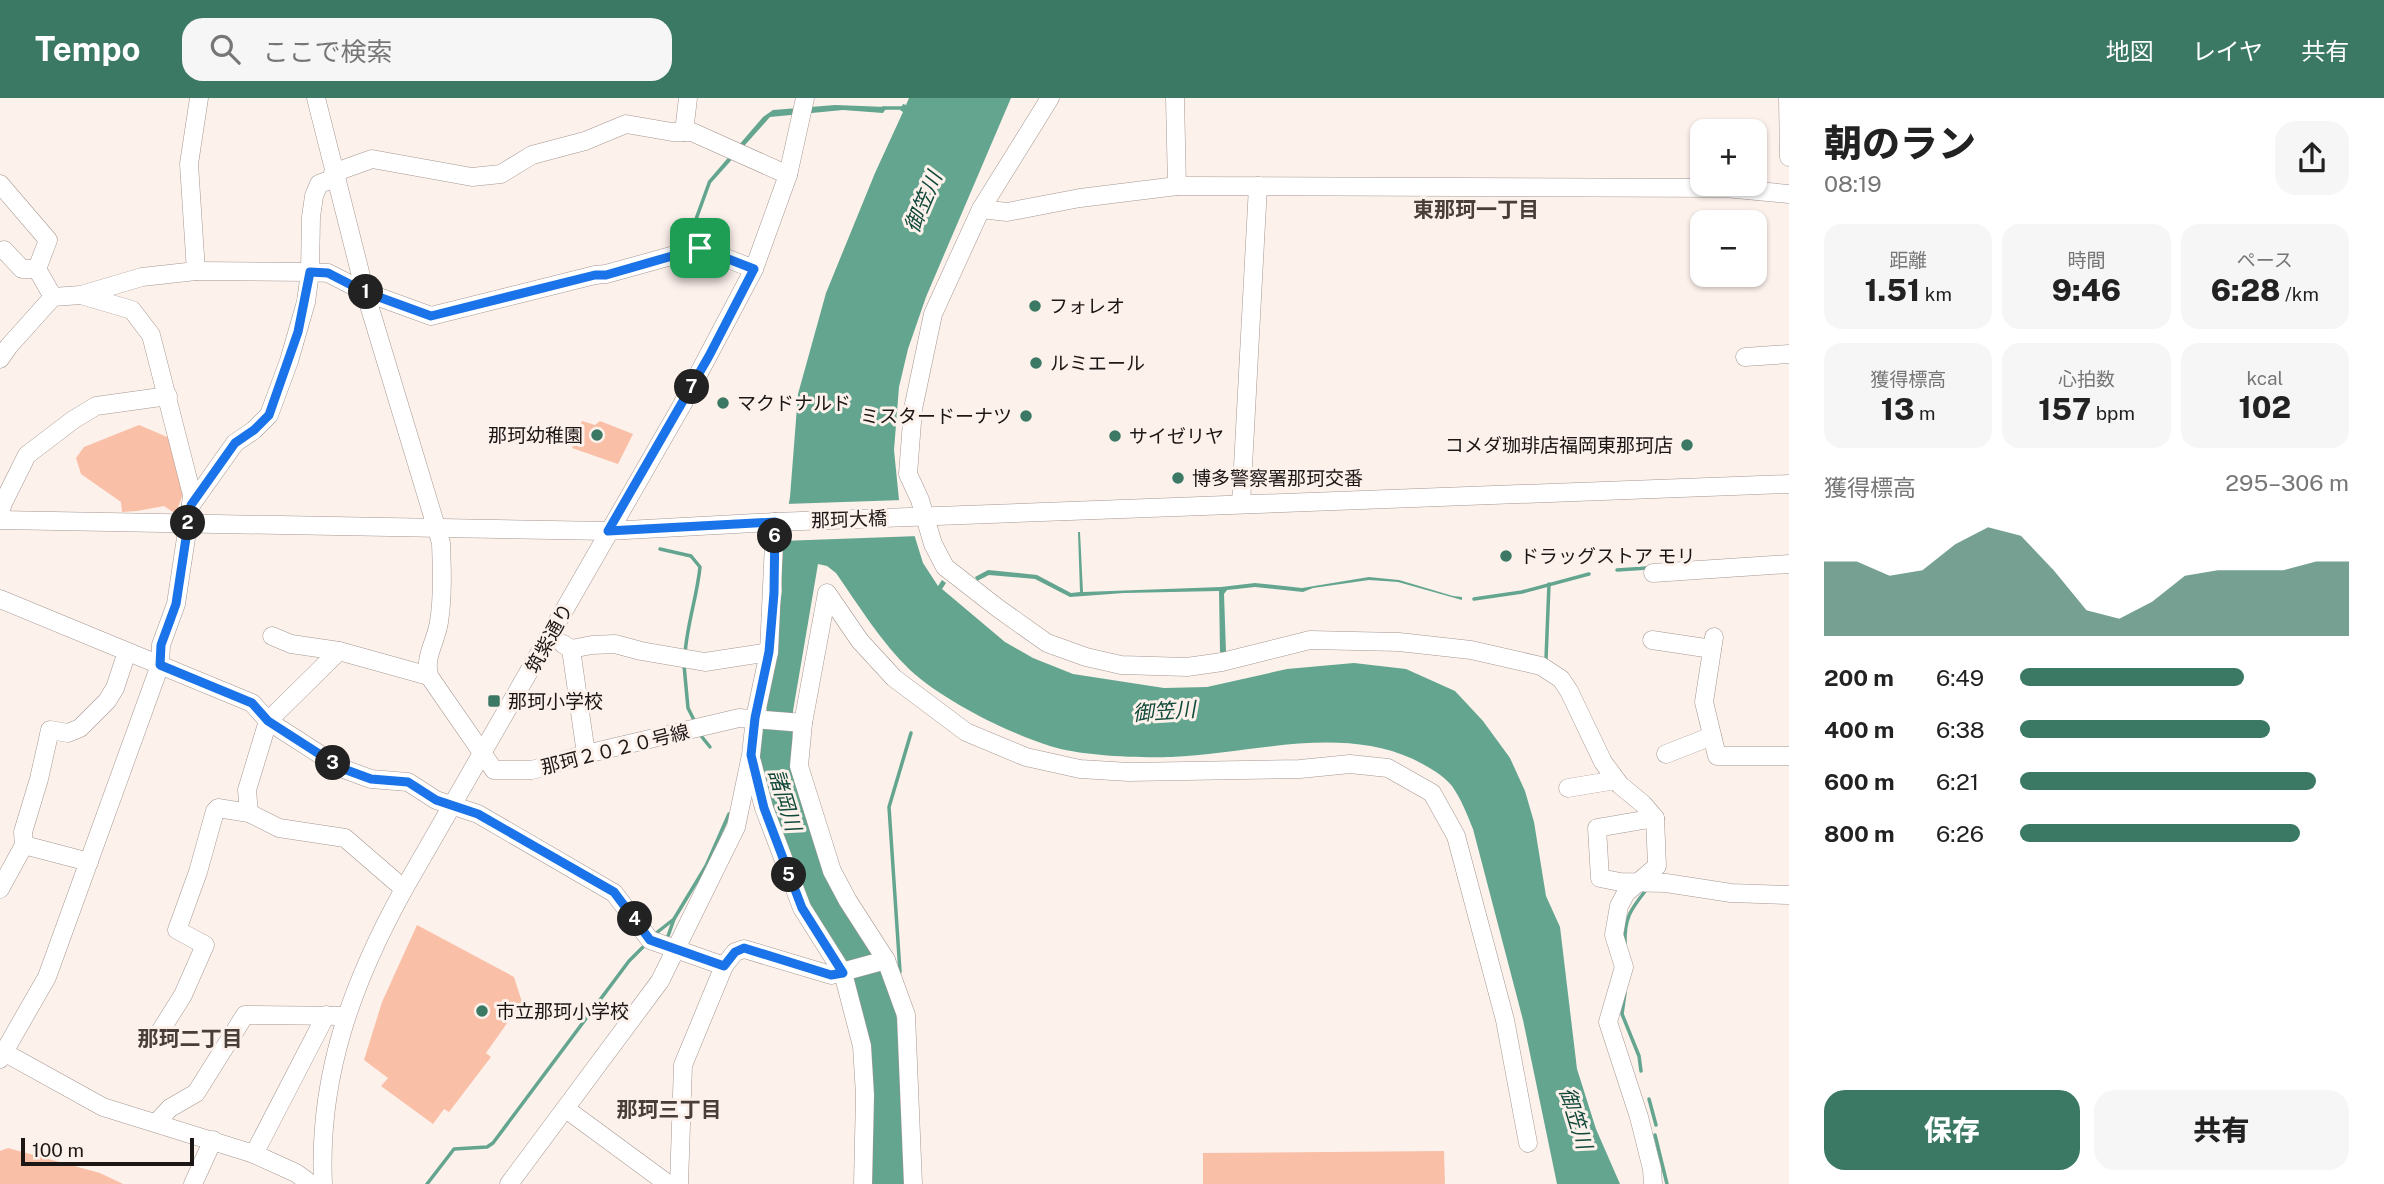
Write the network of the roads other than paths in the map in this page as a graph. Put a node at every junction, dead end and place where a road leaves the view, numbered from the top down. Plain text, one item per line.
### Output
1 (199, 98) edge
2 (316, 98) edge
3 (688, 98) edge
4 (805, 98) edge
5 (1050, 98) edge
6 (1175, 98) edge
7 (1788, 98) edge
8 (684, 132) junction
9 (1789, 157) edge
10 (334, 175) junction
11 (788, 176) junction
12 (0, 184) edge
13 (1177, 186) junction
14 (1258, 186) junction
15 (1789, 194) edge
16 (981, 209) junction
17 (4, 250) dead end
18 (37, 269) junction
19 (754, 269) junction
20 (196, 271) junction
21 (310, 272) junction
22 (365, 292) junction
23 (81, 295) junction
24 (53, 297) junction
25 (1789, 354) edge
26 (1745, 357) dead end
27 (0, 359) edge
28 (168, 396) junction
29 (1789, 484) edge
30 (1241, 504) junction
31 (191, 505) junction
32 (0, 513) edge
33 (924, 517) junction
34 (0, 520) edge
35 (775, 522) junction
36 (188, 524) junction
37 (437, 529) junction
38 (608, 531) junction
39 (1789, 564) edge
40 (1653, 573) dead end
41 (0, 599) edge
42 (551, 635) junction
43 (272, 636) dead end
44 (1653, 640) dead end
45 (571, 649) junction
46 (339, 651) junction
47 (127, 652) junction
48 (769, 652) junction
49 (160, 665) junction
50 (429, 676) junction
51 (757, 718) junction
52 (268, 721) junction
53 (800, 722) junction
54 (1712, 736) junction
55 (483, 754) junction
56 (586, 754) junction
57 (1666, 754) dead end
58 (751, 755) junction
59 (1789, 756) edge
60 (1616, 780) junction
61 (1568, 788) dead end
62 (453, 806) junction
63 (249, 813) junction
64 (1655, 818) junction
65 (24, 845) junction
66 (89, 862) junction
67 (1641, 882) junction
68 (0, 889) edge
69 (404, 889) junction
70 (1789, 895) edge
71 (677, 949) junction
72 (886, 960) junction
73 (724, 966) junction
74 (843, 973) junction
75 (327, 1015) junction
76 (346, 1016) junction
77 (161, 1030) dead end
78 (2, 1054) edge
79 (566, 1109) junction
80 (157, 1122) junction
81 (213, 1140) junction
82 (1528, 1143) dead end
83 (254, 1154) junction
84 (193, 1184) edge
85 (311, 1184) edge
86 (323, 1184) edge
87 (509, 1184) edge
88 (668, 1184) edge
89 (678, 1184) edge
90 (863, 1184) edge
91 (913, 1184) edge
92 (1653, 1184) edge

1 - 20 street
2 - 10 street
3 - 8 street
4 - 11 street, 筑紫通り
5 - 16 street
6 - 13 street
7 - 9 street
8 - 10 street
8 - 11 street
10 - 21 street
10 - 22 street
11 - 19 street, 筑紫通り
12 - 18 street
13 - 14 street
13 - 16 street
14 - 15 street
14 - 30 street
16 - 33 street
17 - 18 street
18 - 24 street
19 - 22 street
19 - 38 street, 筑紫通り
20 - 21 street
20 - 23 street
21 - 22 street
21 - 31 street
22 - 37 street
23 - 24 street
23 - 28 street
24 - 27 street
25 - 26 street
28 - 31 street
28 - 32 street
29 - 30 street, 那珂大橋
30 - 33 street, 那珂大橋
31 - 36 street
33 - 35 street, 那珂大橋
33 - 60 street
34 - 36 street, 那珂大橋
35 - 38 street, 那珂大橋
35 - 48 street
36 - 37 street, 那珂大橋
36 - 49 street
37 - 38 street, 那珂大橋
37 - 50 street
38 - 42 street, 筑紫通り
39 - 40 street
41 - 47 street
42 - 45 street
42 - 55 street, 筑紫通り
43 - 46 street
44 - 54 street
45 - 48 street
45 - 56 street
46 - 50 street
46 - 52 street
47 - 49 street
47 - 65 street
48 - 51 street
49 - 52 street
49 - 66 street
50 - 55 street
51 - 53 street, 那珂２０２０号線
51 - 56 street, 那珂２０２０号線
51 - 58 street
52 - 62 street
52 - 63 street
53 - 72 street
53 - 82 street
54 - 57 street
54 - 59 street
55 - 56 street, 那珂２０２０号線
55 - 62 street, 筑紫通り
58 - 71 street
58 - 74 street
60 - 61 street
60 - 64 street
62 - 69 street, 筑紫通り
62 - 71 street
63 - 69 street
63 - 77 street
64 - 67 street
64 - 67 street
65 - 66 street
65 - 68 street
66 - 78 street
67 - 70 street
67 - 92 street
69 - 76 street, 筑紫通り
71 - 73 street
71 - 79 street
72 - 74 street
72 - 91 street
73 - 74 street
73 - 89 street
74 - 90 street
75 - 76 street
75 - 80 street
75 - 83 street
76 - 86 street, 筑紫通り
78 - 80 street
79 - 87 street
79 - 88 street
80 - 81 street
81 - 83 street
81 - 84 street
83 - 85 street

